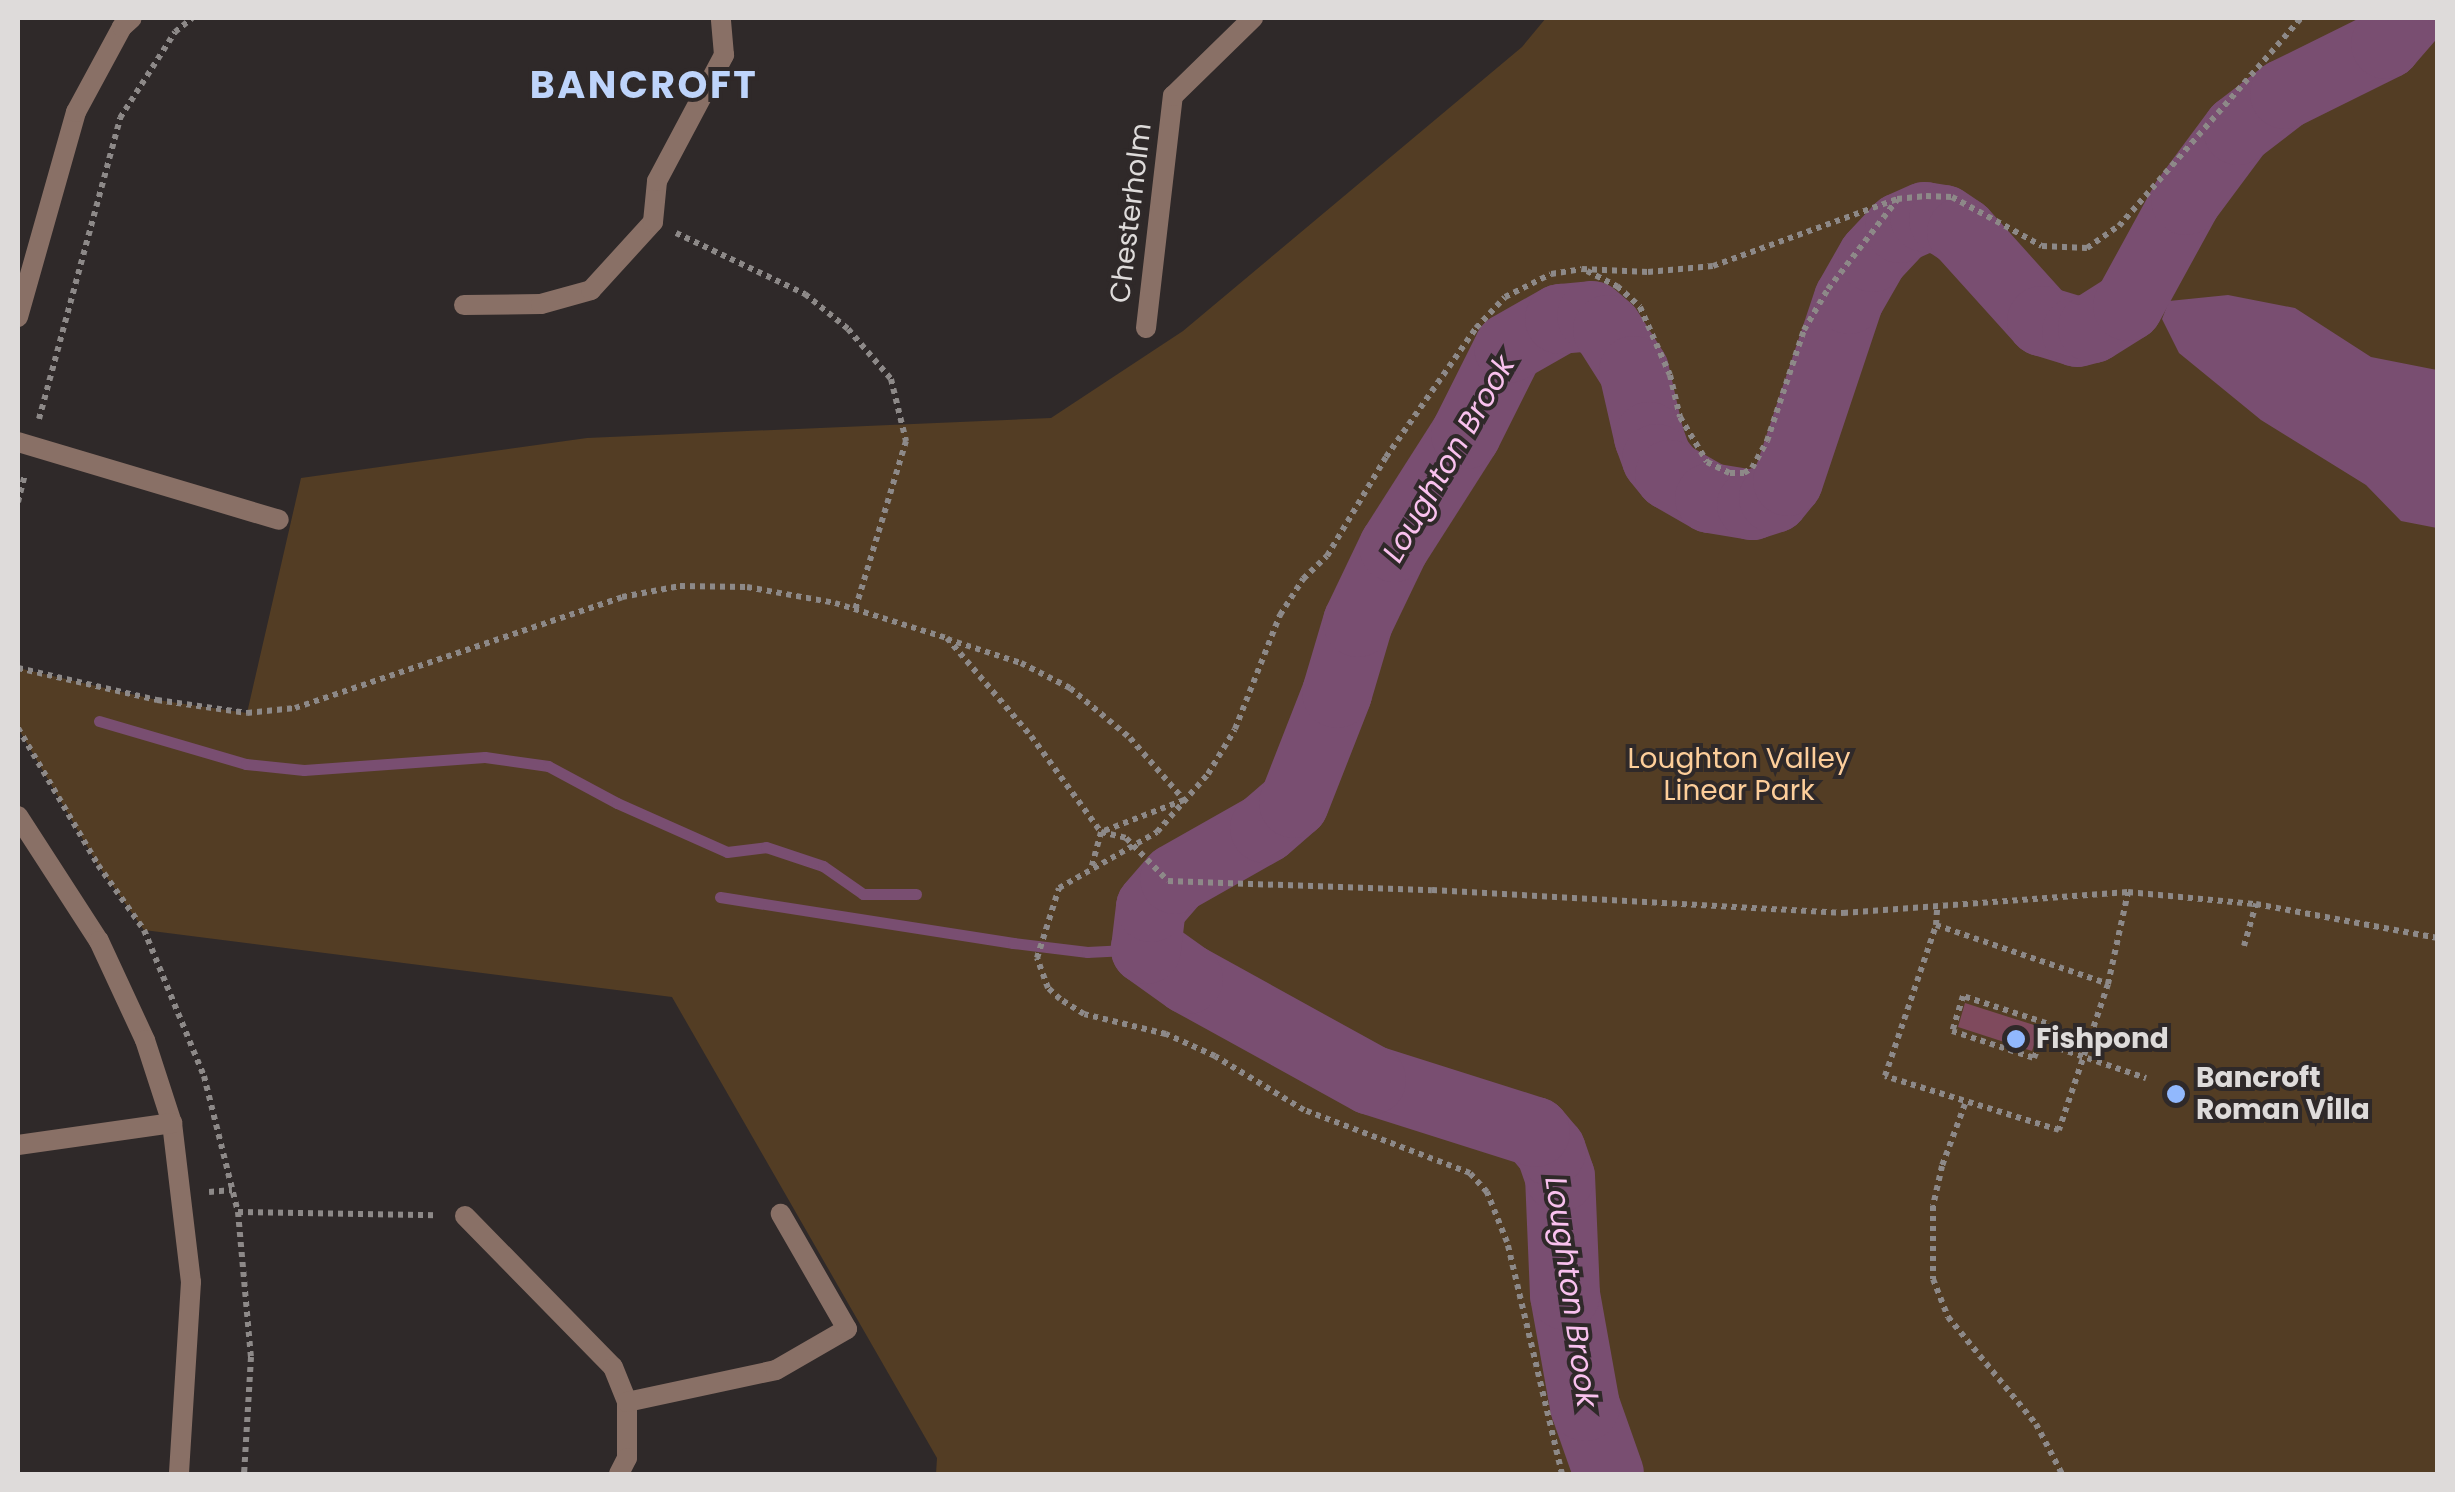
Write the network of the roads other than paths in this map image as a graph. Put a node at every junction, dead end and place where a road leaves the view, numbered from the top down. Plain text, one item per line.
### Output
1 (132, 18) edge
2 (721, 18) edge
3 (1253, 18) edge
4 (24, 269) edge
5 (464, 305) dead end
6 (18, 317) edge
7 (1146, 328) dead end
8 (25, 444) edge
9 (279, 520) dead end
10 (18, 816) edge
11 (172, 1122) junction
12 (18, 1146) edge
13 (781, 1214) dead end
14 (465, 1216) road end
15 (627, 1402) junction
16 (179, 1474) edge
17 (620, 1474) edge

1 - 4 street
2 - 5 street
3 - 7 street, Chesterholm
4 - 6 street
8 - 9 street
10 - 11 street
11 - 12 street
11 - 16 street
13 - 15 street
14 - 15 street
15 - 17 street

